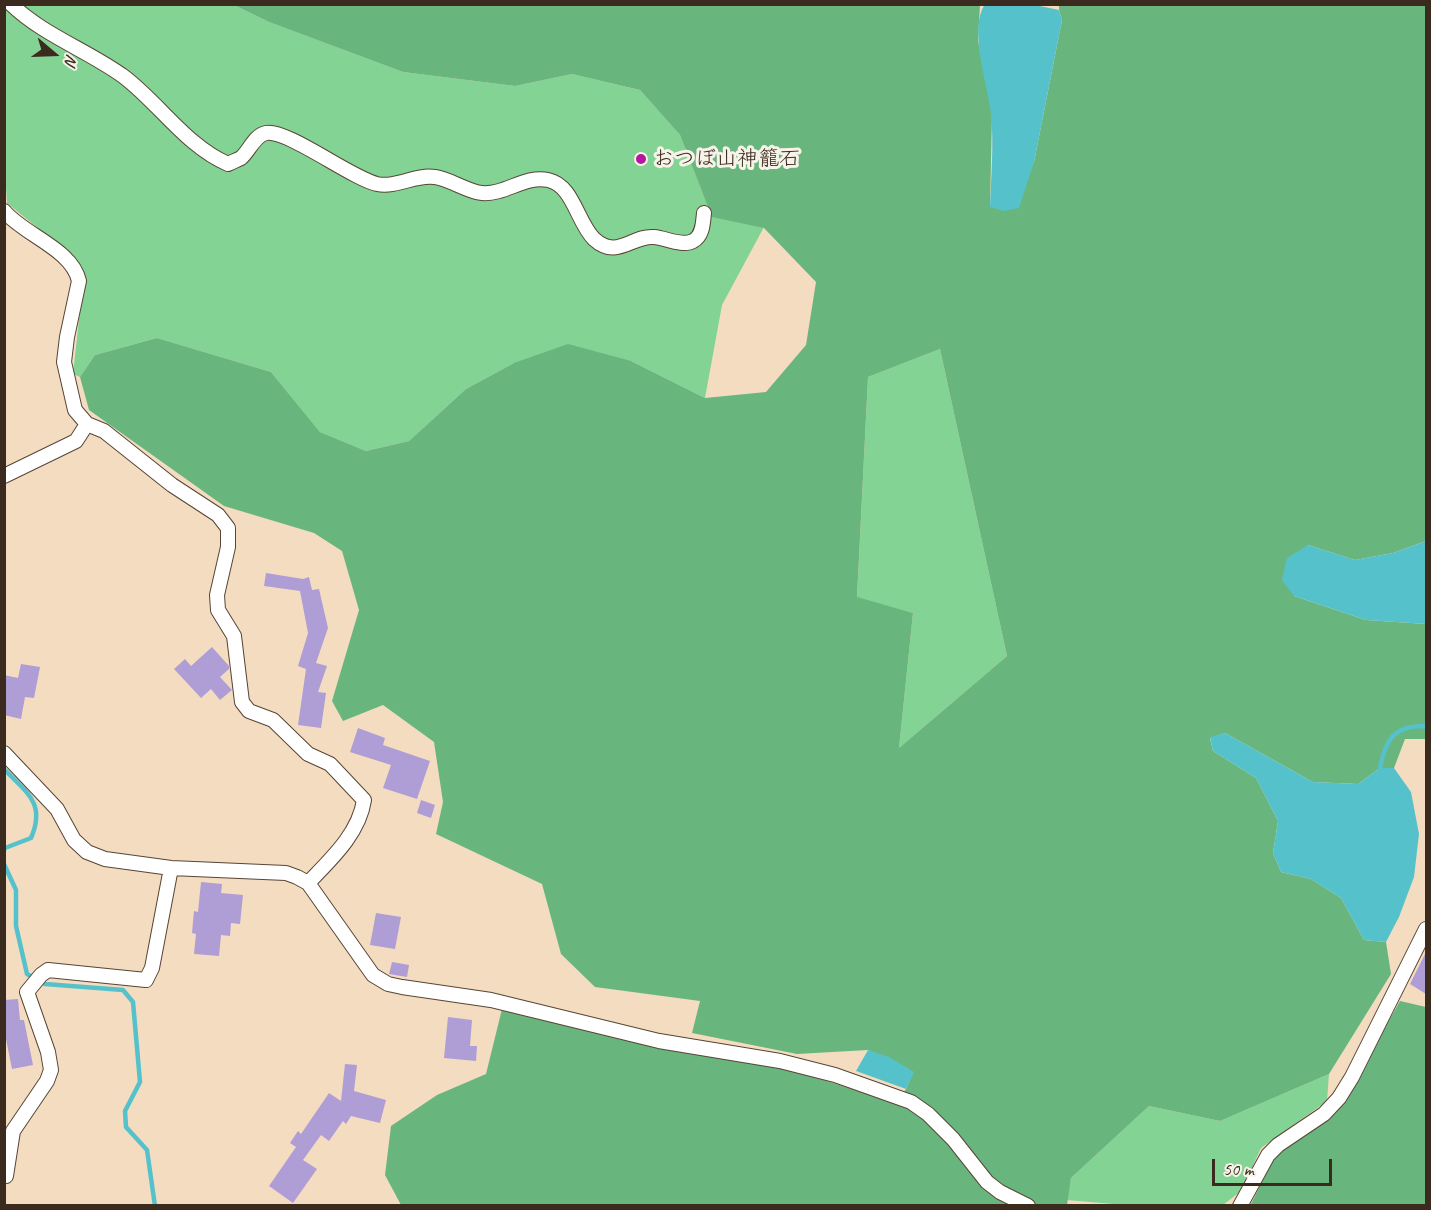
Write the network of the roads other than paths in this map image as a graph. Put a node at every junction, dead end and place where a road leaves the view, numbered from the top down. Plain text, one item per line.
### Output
1 (11, 4) edge
2 (4, 211) edge
3 (704, 213) dead end
4 (87, 424) junction
5 (4, 476) edge
6 (4, 753) edge
7 (171, 868) junction
8 (308, 883) junction
9 (1426, 929) edge
10 (6, 1176) dead end
11 (1028, 1206) edge
12 (1240, 1206) edge

1 - 3 street
2 - 4 street
4 - 5 street
4 - 8 street
6 - 7 street
7 - 8 street
7 - 10 street
8 - 11 street
9 - 12 street

